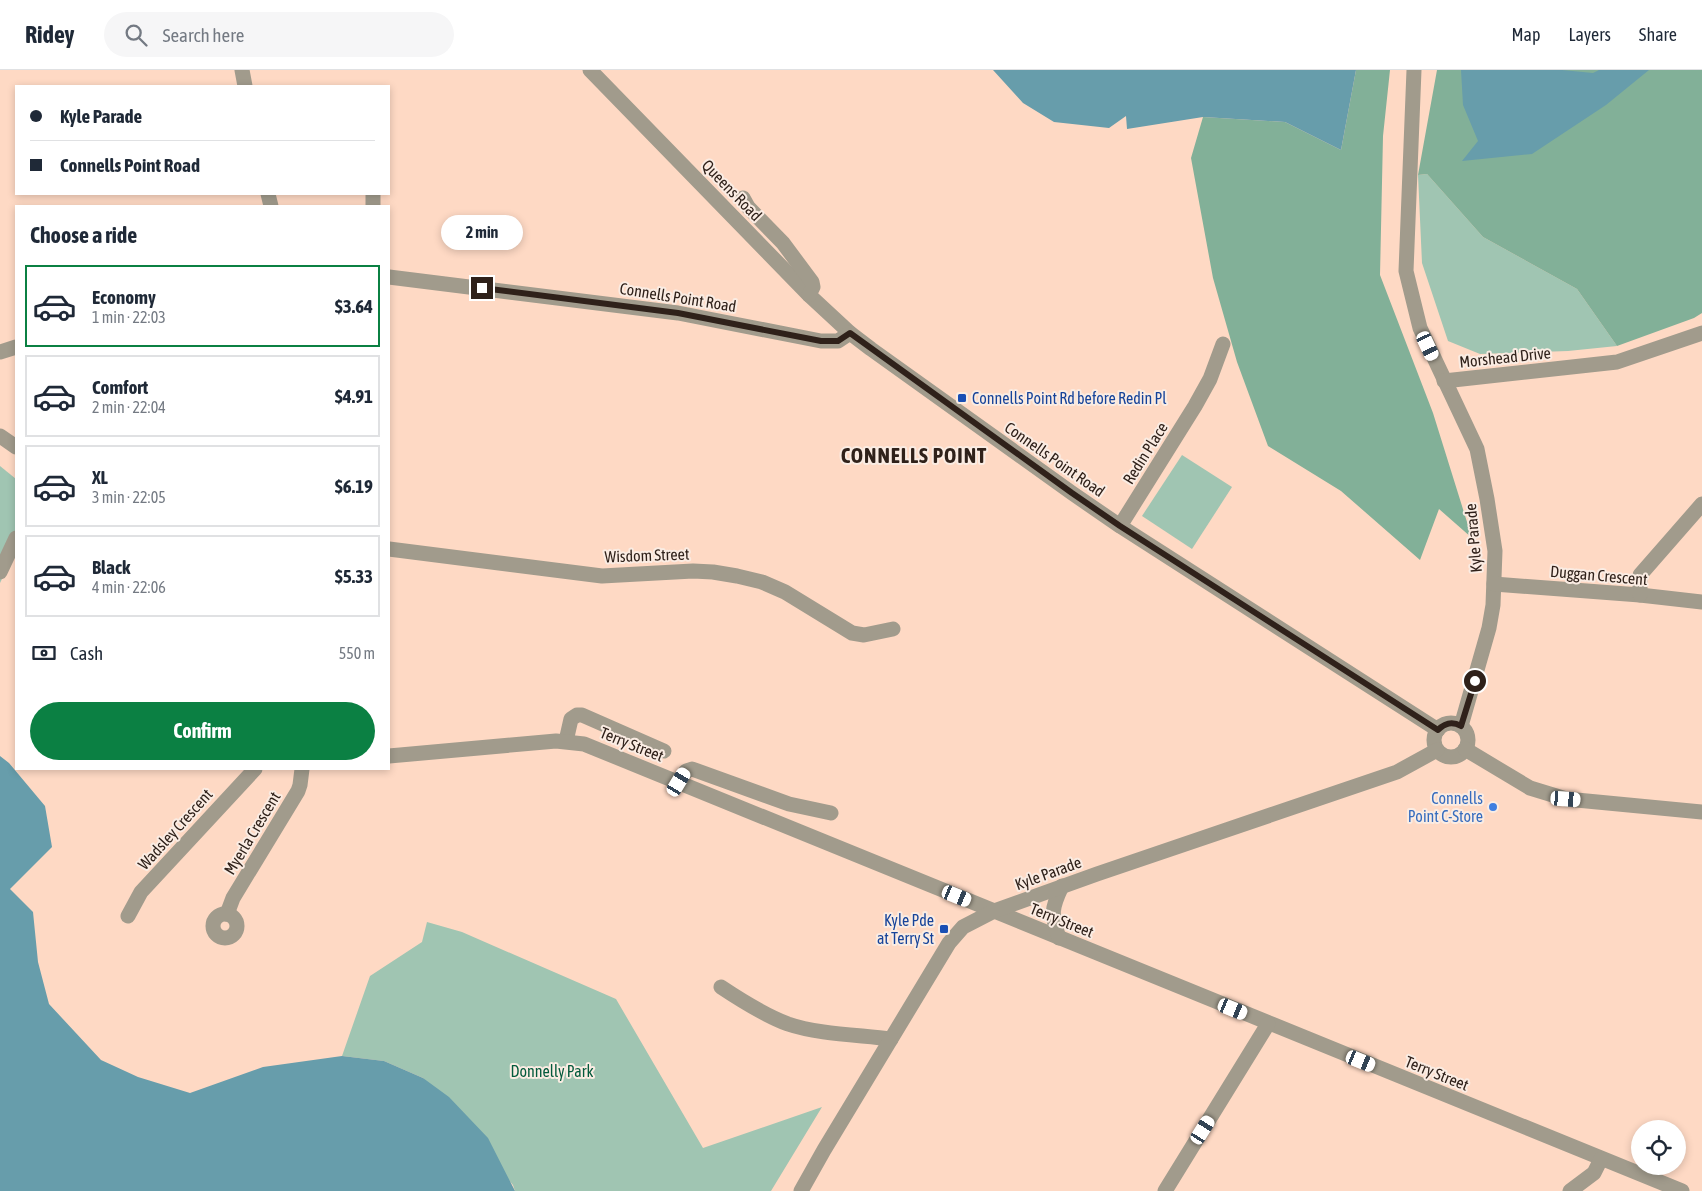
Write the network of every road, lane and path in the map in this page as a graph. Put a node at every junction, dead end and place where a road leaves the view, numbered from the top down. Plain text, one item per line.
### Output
1 (242, 70) edge
2 (590, 70) edge
3 (1414, 70) edge
4 (245, 85) edge
5 (743, 198) dead end
6 (390, 277) edge
7 (810, 295) junction
8 (850, 333) junction
9 (1702, 333) edge
10 (1223, 344) dead end
11 (15, 347) edge
12 (0, 352) edge
13 (1444, 381) junction
14 (0, 436) edge
15 (15, 446) edge
16 (1702, 504) edge
17 (1120, 526) junction
18 (15, 540) edge
19 (390, 548) edge
20 (0, 572) edge
21 (1494, 584) junction
22 (1640, 595) junction
23 (1702, 602) edge
24 (893, 629) dead end
25 (1461, 726) junction
26 (1438, 730) junction
27 (566, 741) junction
28 (1465, 749) junction
29 (1438, 750) junction
30 (664, 751) dead end
31 (390, 756) edge
32 (254, 770) edge
33 (302, 770) edge
34 (679, 782) junction
35 (1702, 812) edge
36 (832, 813) dead end
37 (1062, 886) junction
38 (994, 911) junction
39 (227, 914) dead end
40 (128, 916) dead end
41 (1059, 938) junction
42 (721, 987) dead end
43 (1268, 1024) junction
44 (891, 1039) junction
45 (1601, 1159) junction
46 (801, 1191) edge
47 (1165, 1191) edge
48 (1570, 1191) edge
49 (1682, 1191) edge

1 - 4 street
2 - 7 street, Queens Road
3 - 13 street, Morshead Drive
5 - 7 street
6 - 8 street, Connells Point Road
7 - 8 street, Queens Road
8 - 17 street, Connells Point Road
9 - 13 street, Morshead Drive
10 - 17 street, Redin Place
11 - 12 street
13 - 21 street, Kyle Parade
14 - 15 street
16 - 22 street
17 - 26 street, Connells Point Road
18 - 20 street
19 - 24 street, Wisdom Street
21 - 22 street, Duggan Crescent
21 - 25 street, Kyle Parade
22 - 23 street, Duggan Crescent
25 - 26 street
25 - 28 street
26 - 29 street
27 - 30 street
27 - 31 street, Terry Street
27 - 34 street, Terry Street
28 - 29 street
28 - 35 street
29 - 37 street, Kyle Parade
32 - 40 street, Wadsley Crescent
33 - 39 street, Myerla Crescent
34 - 36 street
34 - 38 street, Terry Street
37 - 38 street, Kyle Parade
37 - 41 street
38 - 41 street, Terry Street
38 - 44 street, Kyle Parade
41 - 43 street, Terry Street
42 - 44 street
43 - 45 street, Terry Street
43 - 47 street
44 - 46 street, Kyle Parade
45 - 48 street
45 - 49 street, Terry Street

